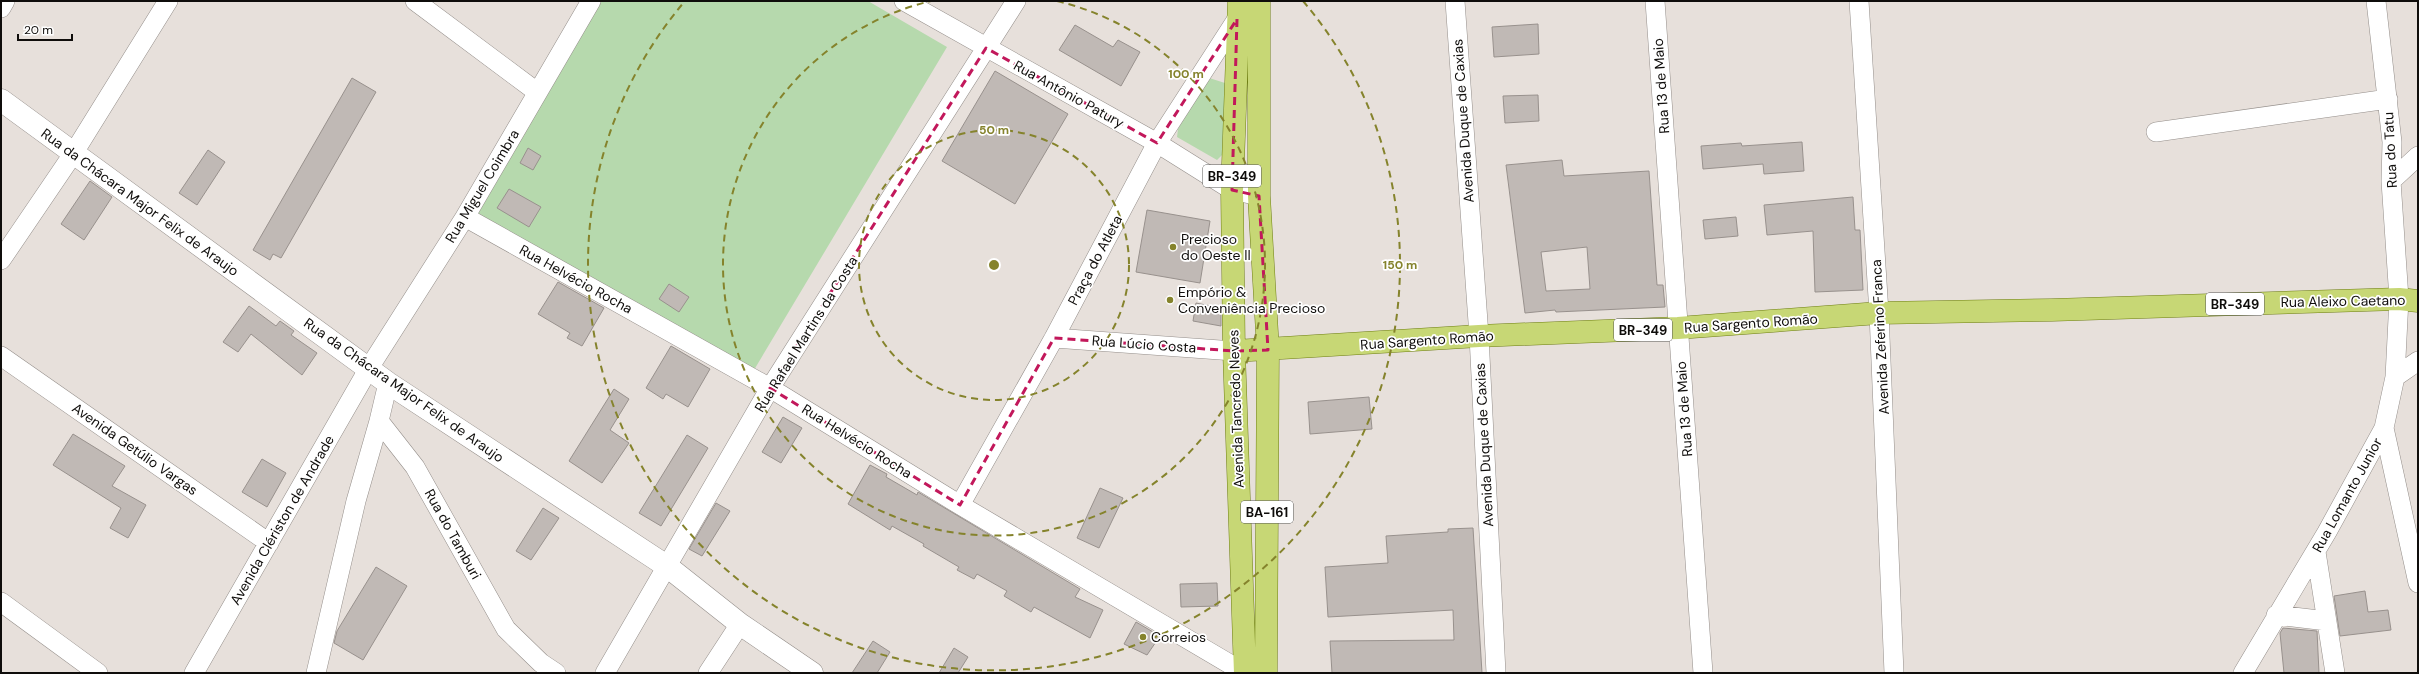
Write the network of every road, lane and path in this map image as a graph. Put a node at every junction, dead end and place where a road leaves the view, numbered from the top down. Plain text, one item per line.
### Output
1 (5, 1) edge
2 (168, 1) edge
3 (415, 1) edge
4 (591, 1) edge
5 (904, 1) edge
6 (1016, 1) edge
7 (1259, 1) edge
8 (1455, 1) edge
9 (1654, 1) edge
10 (1859, 1) edge
11 (2376, 1) edge
12 (1, 8) edge
13 (1238, 10) edge
14 (986, 48) junction
15 (537, 92) junction
16 (2388, 99) junction
17 (1, 100) edge
18 (2156, 132) dead end
19 (1157, 143) junction
20 (73, 154) junction
21 (2418, 156) edge
22 (2391, 181) junction
23 (1232, 190) junction
24 (1259, 196) junction
25 (465, 217) junction
26 (1, 260) edge
27 (2409, 300) edge
28 (2052, 310) joint
29 (1879, 313) junction
30 (1678, 328) junction
31 (1479, 336) junction
32 (1054, 338) junction
33 (1268, 350) junction
34 (1234, 351) junction
35 (1, 356) edge
36 (2418, 360) edge
37 (369, 368) junction
38 (2395, 377) junction
39 (388, 383) junction
40 (770, 388) junction
41 (379, 421) junction
42 (2384, 428) junction
43 (960, 504) junction
44 (269, 543) junction
45 (2316, 552) junction
46 (668, 567) junction
47 (2418, 583) edge
48 (1, 602) edge
49 (2276, 615) junction
50 (2327, 621) junction
51 (740, 624) junction
52 (98, 673) edge
53 (194, 673) edge
54 (316, 673) edge
55 (556, 673) edge
56 (605, 673) edge
57 (708, 673) edge
58 (812, 673) edge
59 (1245, 673) edge
60 (1266, 673) edge
61 (1496, 673) edge
62 (1702, 673) edge
63 (1894, 673) edge
64 (2243, 673) edge
65 (2335, 673) edge

1 - 12 street
2 - 20 street
3 - 15 street
4 - 15 street, Rua Miguel Coimbra
5 - 14 street, Rua Antônio Patury
6 - 14 street, Rua Rafael Martins da Costa
7 - 24 main road, Avenida Tancredo Neves / BR-349
8 - 31 street, Avenida Duque de Caxias
9 - 30 street, Rua 13 de Maio
10 - 29 street, Avenida Zeferino Franca
11 - 16 street, Rua do Tatu
13 - 19 street, Praça do Atleta
13 - 23 main road, Avenida Tancredo Neves / BR-349
14 - 19 street, Rua Antônio Patury
14 - 40 street, Rua Rafael Martins da Costa
15 - 25 street, Rua Miguel Coimbra
16 - 18 street
16 - 22 street, Rua do Tatu
17 - 20 street, Rua da Chácara Major Felix de Araujo
19 - 23 street, Rua Antônio Patury
19 - 32 street, Praça do Atleta
20 - 26 street
20 - 37 street, Rua da Chácara Major Felix de Araujo
21 - 22 street
22 - 27 street, Rua do Tatu
23 - 24 street, Rua Antônio Patury
23 - 34 main road, Avenida Tancredo Neves / BR-349
24 - 33 main road, Avenida Tancredo Neves / BR-349
25 - 37 street, Rua Miguel Coimbra
25 - 40 street, Rua Helvécio Rocha
27 - 28 main road, Rua Aleixo Caetano / BR-349
27 - 38 street, Rua Lomanto Junior
28 - 29 main road, Rua Sargento Romão / BR-349
29 - 30 main road, Rua Sargento Romão / BR-349
29 - 63 street, Avenida Zeferino Franca
30 - 31 main road, Rua Sargento Romão / BR-349
30 - 62 street, Rua 13 de Maio
31 - 33 main road, Rua Sargento Romão / BR-349
31 - 61 street, Avenida Duque de Caxias
32 - 34 street, Rua Lúcio Costa
32 - 43 street, Praça do Atleta
33 - 34 main road, Rua Sargento Romão / BR-349
33 - 60 main road, Avenida Tancredo Neves / BA-161
34 - 59 main road, Avenida Tancredo Neves / BA-161
35 - 44 street, Avenida Getúlio Vargas
36 - 38 street
37 - 39 street, Rua da Chácara Major Felix de Araujo
37 - 44 street, Avenida Clériston de Andrade
38 - 42 street, Rua Lomanto Junior
39 - 41 street
39 - 46 street, Rua da Chácara Major Felix de Araujo
40 - 43 street, Rua Helvécio Rocha
40 - 46 street, Rua Rafael Martins da Costa
41 - 54 street
41 - 55 street, Rua do Tamburi
42 - 45 street, Rua Lomanto Junior
42 - 47 street
43 - 59 street, Rua Helvécio Rocha
44 - 53 street, Avenida Clériston de Andrade
45 - 49 street, Rua Lomanto Junior
45 - 50 street
46 - 51 street, Rua da Chácara Major Felix de Araujo
46 - 56 street, Rua Rafael Martins da Costa
48 - 52 street
49 - 50 street
49 - 64 street, Rua Lomanto Junior
50 - 65 street
51 - 57 street
51 - 58 street, Rua da Chácara Major Felix de Araujo

